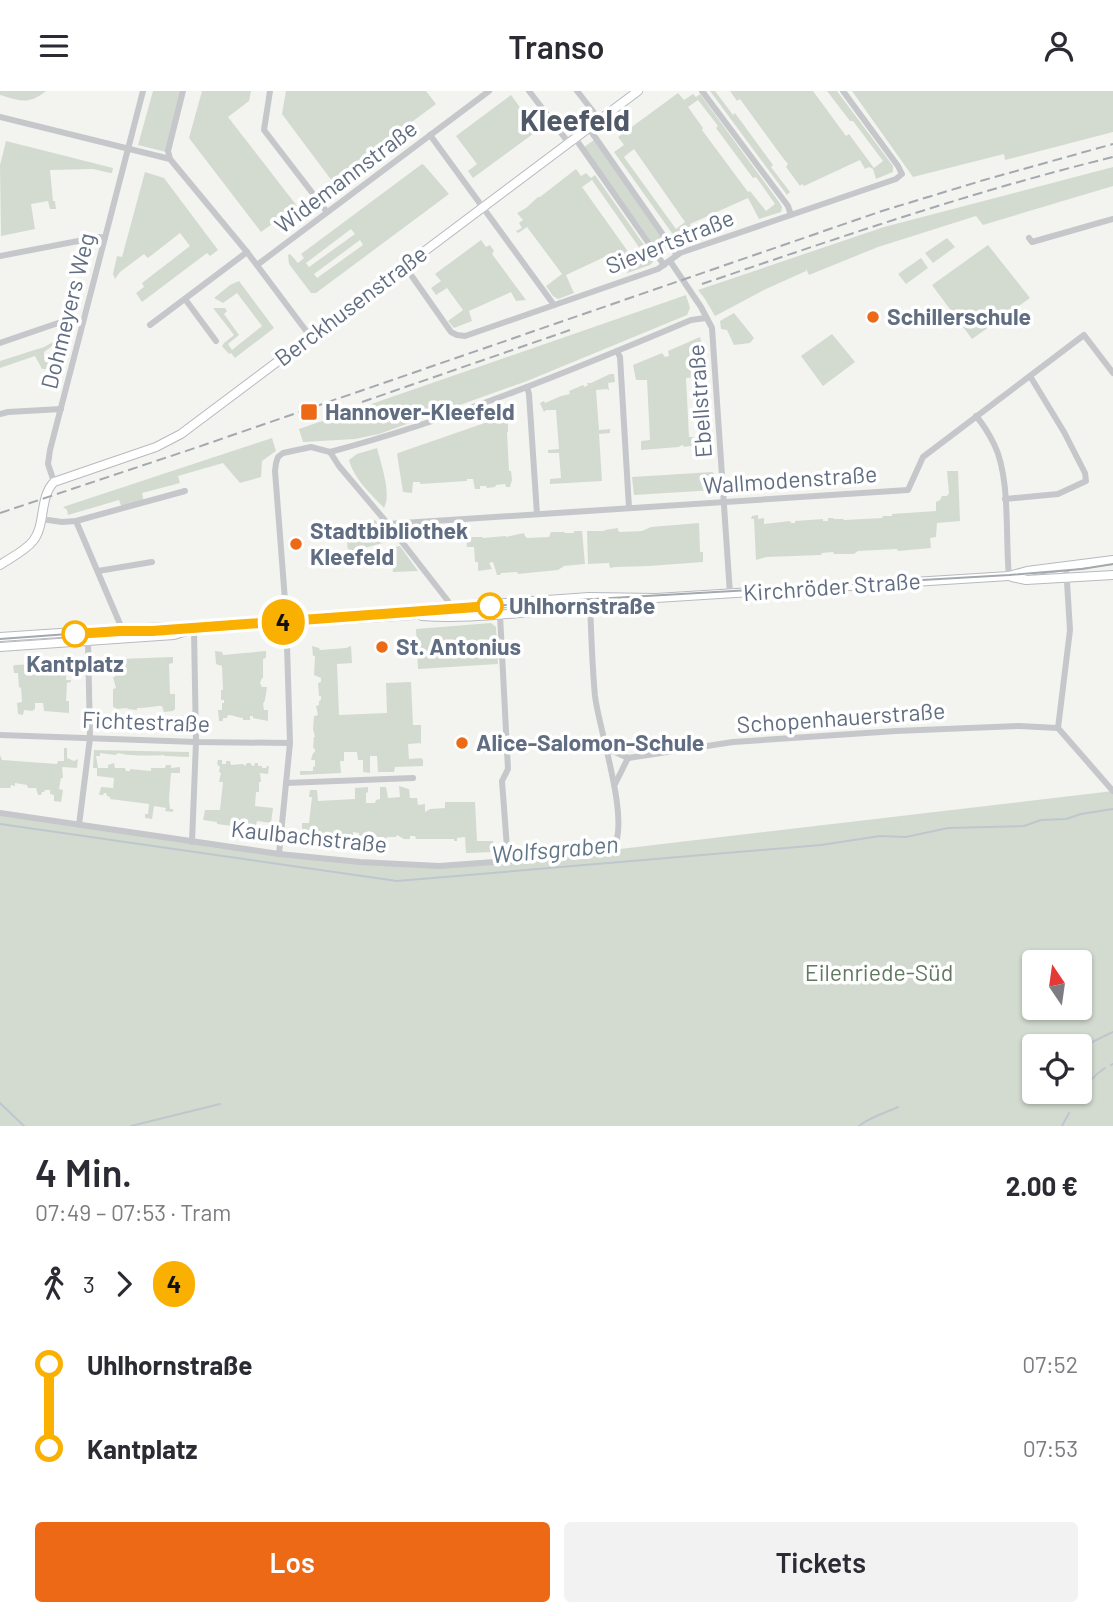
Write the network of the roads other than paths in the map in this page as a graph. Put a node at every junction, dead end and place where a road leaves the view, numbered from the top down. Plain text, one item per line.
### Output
1 (143, 91) edge
2 (183, 91) edge
3 (270, 91) edge
4 (489, 91) edge
5 (529, 91) edge
6 (577, 91) edge
7 (638, 91) edge
8 (702, 91) edge
9 (843, 91) edge
10 (0, 117) edge
11 (599, 119) junction
12 (588, 127) junction
13 (430, 135) junction
14 (572, 140) junction
15 (127, 150) junction
16 (170, 159) junction
17 (483, 206) junction
18 (327, 212) junction
19 (791, 215) junction
20 (1113, 219) edge
21 (1029, 237) dead end
22 (105, 238) junction
23 (247, 252) junction
24 (677, 255) junction
25 (0, 256) edge
26 (667, 263) junction
27 (257, 265) junction
28 (404, 265) junction
29 (185, 299) junction
30 (554, 305) junction
31 (706, 318) junction
32 (82, 323) junction
33 (150, 325) dead end
34 (310, 337) junction
35 (216, 341) dead end
36 (0, 343) edge
37 (617, 351) junction
38 (1113, 373) edge
39 (1030, 376) junction
40 (527, 387) junction
41 (61, 409) junction
42 (0, 415) edge
43 (976, 416) junction
44 (330, 453) junction
45 (51, 485) junction
46 (185, 491) dead end
47 (1005, 499) junction
48 (723, 502) junction
49 (629, 508) junction
50 (537, 514) junction
51 (41, 519) junction
52 (76, 521) junction
53 (388, 524) junction
54 (1113, 561) edge
55 (152, 562) dead end
56 (0, 565) edge
57 (1066, 566) junction
58 (98, 571) junction
59 (1113, 574) edge
60 (1009, 576) junction
61 (1067, 577) junction
62 (730, 594) junction
63 (656, 598) junction
64 (590, 604) junction
65 (450, 607) junction
66 (412, 615) junction
67 (500, 615) junction
68 (451, 618) junction
69 (286, 624) junction
70 (194, 630) junction
71 (121, 634) junction
72 (0, 637) edge
73 (88, 641) junction
74 (0, 647) edge
75 (1058, 728) junction
76 (0, 735) edge
77 (90, 738) junction
78 (197, 742) junction
79 (290, 743) junction
80 (606, 748) junction
81 (628, 758) junction
82 (413, 778) dead end
83 (286, 783) junction
84 (615, 784) junction
85 (1113, 791) edge
86 (0, 814) edge
87 (79, 825) junction
88 (192, 842) junction
89 (279, 854) junction
90 (508, 861) junction

1 - 15 street, Dohmeyers Weg
2 - 16 street
3 - 18 street
4 - 13 street, Widemannstraße
5 - 14 street, Ebellstraße
6 - 11 street
7 - 11 main road, Berckhusenstraße
8 - 19 street
9 - 19 street, Sievertstraße
10 - 15 street
11 - 12 main road, Berckhusenstraße
12 - 14 main road, Berckhusenstraße
12 - 24 street
13 - 17 street
13 - 18 street, Widemannstraße
14 - 17 main road, Berckhusenstraße
14 - 26 street, Ebellstraße
15 - 16 street
15 - 22 street, Dohmeyers Weg
16 - 23 street
17 - 28 main road, Berckhusenstraße
17 - 30 street
18 - 27 street, Widemannstraße
19 - 24 street, Sievertstraße
20 - 21 street
22 - 25 street
22 - 32 street, Dohmeyers Weg
23 - 27 street
23 - 29 street
24 - 26 street, Sievertstraße
26 - 30 street, Sievertstraße
26 - 31 street, Ebellstraße
27 - 34 street
28 - 30 street, Sievertstraße
28 - 34 main road, Berckhusenstraße
29 - 33 street
29 - 35 street
31 - 37 street
31 - 48 street, Ebellstraße
32 - 36 street
32 - 41 street, Dohmeyers Weg
34 - 45 main road, Berckhusenstraße
37 - 40 street
37 - 49 street
38 - 39 street, Wallmodenstraße
39 - 43 street, Wallmodenstraße
39 - 47 street
40 - 44 street
40 - 50 street
41 - 42 street
41 - 45 street, Dohmeyers Weg
43 - 47 street
43 - 48 street, Wallmodenstraße
44 - 53 street
44 - 69 street
45 - 51 main road
46 - 52 street
47 - 60 street
48 - 49 street, Wallmodenstraße
48 - 62 street, Ebellstraße
49 - 50 street, Wallmodenstraße
50 - 53 street, Wallmodenstraße
51 - 52 street
51 - 56 main road
52 - 58 street
53 - 65 street
54 - 57 main road, Kirchröder Straße
54 - 59 main road
55 - 58 street
57 - 60 main road, Kirchröder Straße
57 - 61 street
58 - 71 street
59 - 61 main road, Kirchröder Straße
60 - 61 main road, Kirchröder Straße
60 - 62 main road, Kirchröder Straße
61 - 75 street
62 - 63 main road, Kirchröder Straße
63 - 64 main road, Kirchröder Straße
63 - 65 main road, Kirchröder Straße
64 - 67 main road, Kirchröder Straße
64 - 80 street
65 - 66 main road, Kirchröder Straße
65 - 68 street
66 - 68 main road, Kirchröder Straße
66 - 69 main road, Kirchröder Straße
67 - 68 main road, Kirchröder Straße
67 - 90 street
69 - 70 main road, Kirchröder Straße
69 - 79 street
70 - 71 main road, Kirchröder Straße
70 - 78 street
71 - 72 main road, Kirchröder Straße
71 - 73 main road, Kirchröder Straße
73 - 74 main road, Kirchröder Straße
73 - 77 street
75 - 81 street, Schopenhauerstraße
75 - 85 street
76 - 77 street, Fichtestraße
77 - 78 street, Fichtestraße
77 - 87 street
78 - 79 street, Fichtestraße
78 - 88 street
79 - 83 street
80 - 81 street
80 - 84 street
81 - 84 street
82 - 83 street
83 - 89 street
84 - 90 street, Kaulbachstraße
86 - 87 street, Kaulbachstraße
87 - 88 street, Kaulbachstraße
88 - 89 street, Kaulbachstraße
89 - 90 street, Kaulbachstraße

